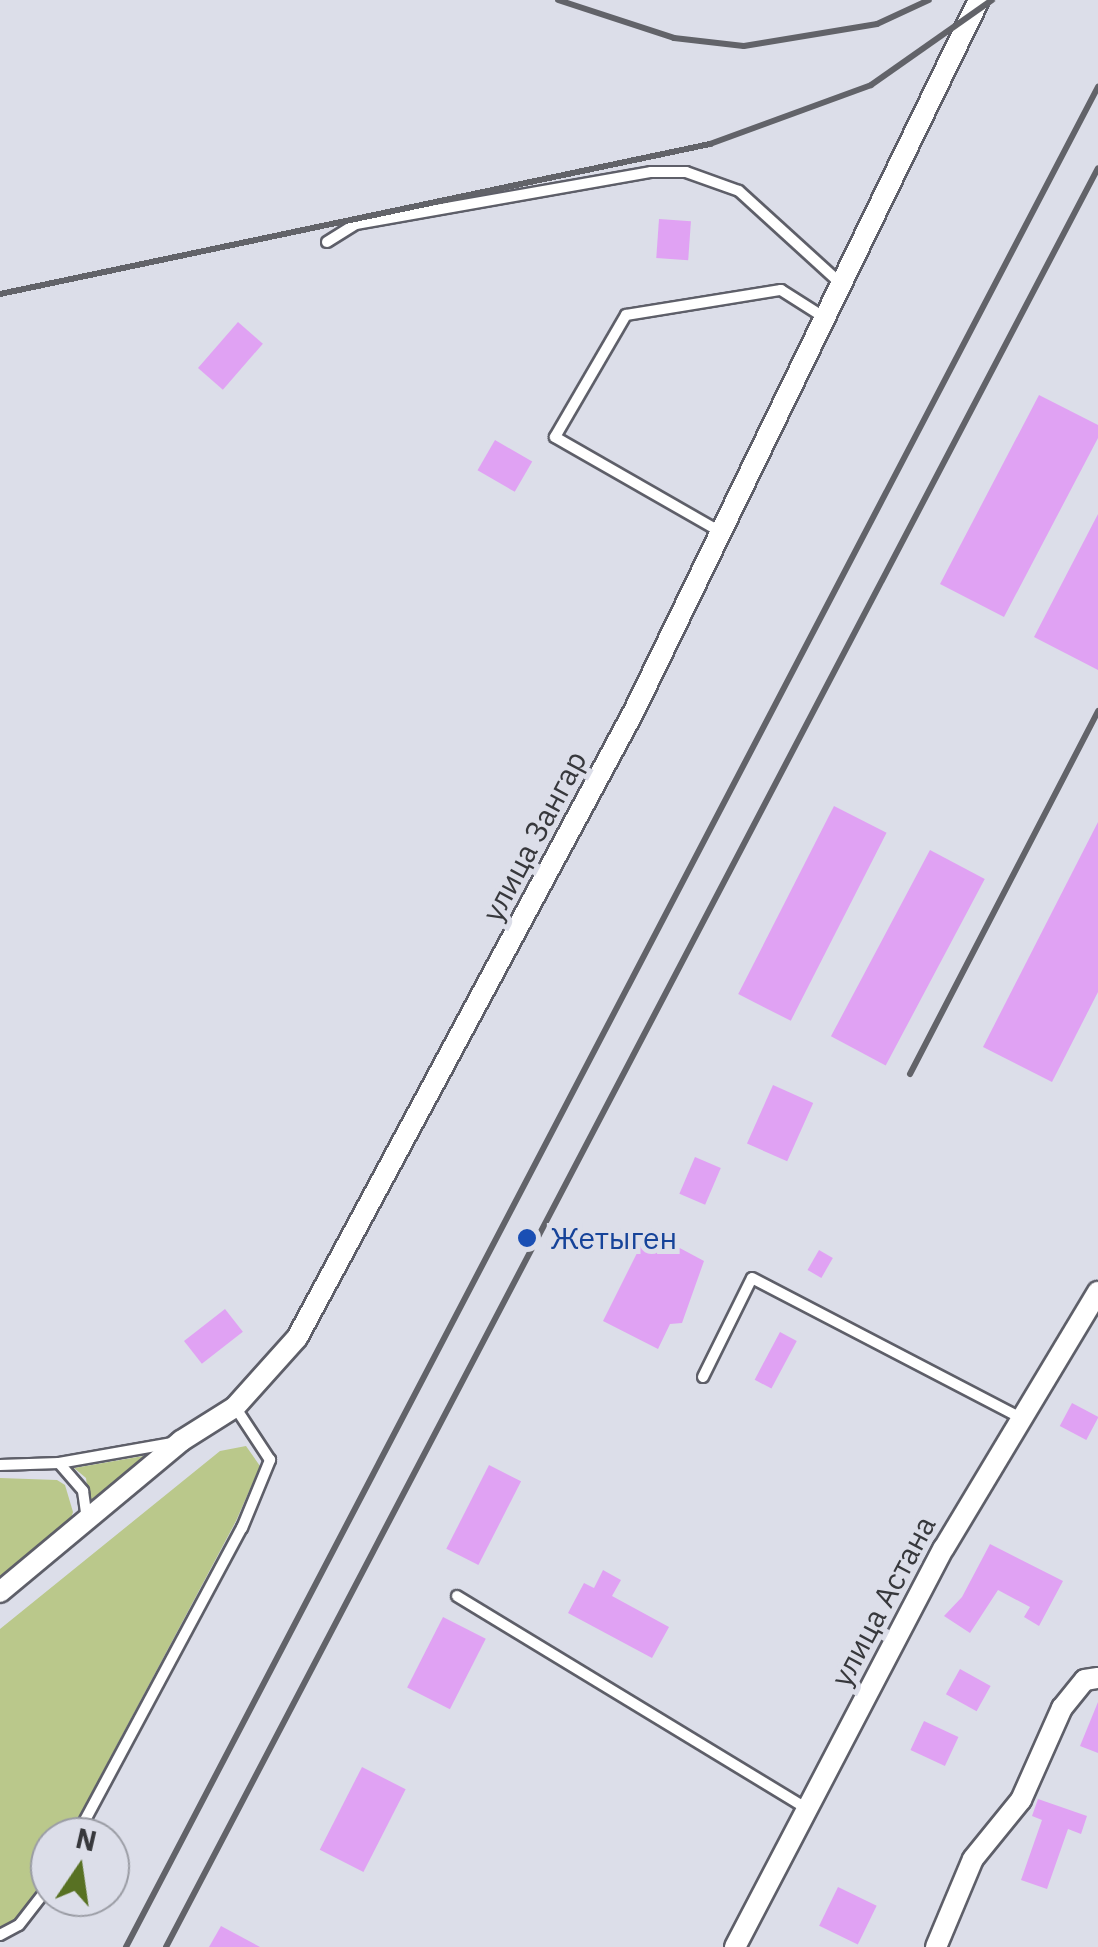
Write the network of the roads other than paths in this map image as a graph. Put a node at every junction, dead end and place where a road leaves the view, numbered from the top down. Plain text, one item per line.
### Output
1 (978, 0) edge
2 (327, 242) dead end
3 (838, 282) junction
4 (822, 316) junction
5 (719, 532) junction
6 (1098, 1292) edge
7 (703, 1377) dead end
8 (235, 1408) junction
9 (1020, 1418) junction
10 (181, 1441) junction
11 (59, 1463) junction
12 (0, 1465) edge
13 (87, 1521) junction
14 (0, 1592) edge
15 (457, 1596) dead end
16 (1098, 1678) edge
17 (807, 1809) junction
18 (87, 1817) edge
19 (30, 1911) edge
20 (0, 1934) edge
21 (735, 1947) edge
22 (936, 1947) edge

1 - 3 street, улица Зангар
2 - 3 lane
3 - 4 street, улица Зангар
4 - 5 street, улица Зангар
4 - 5 lane
5 - 8 street, улица Зангар
6 - 9 street, улица Астана
7 - 9 lane
8 - 10 street, улица Зангар
8 - 18 lane
9 - 17 street, улица Астана
10 - 11 lane
10 - 13 street, улица Зангар
11 - 12 lane
11 - 13 lane
13 - 14 street, улица Зангар
15 - 17 lane
16 - 22 street
17 - 21 street, улица Астана
19 - 20 lane

